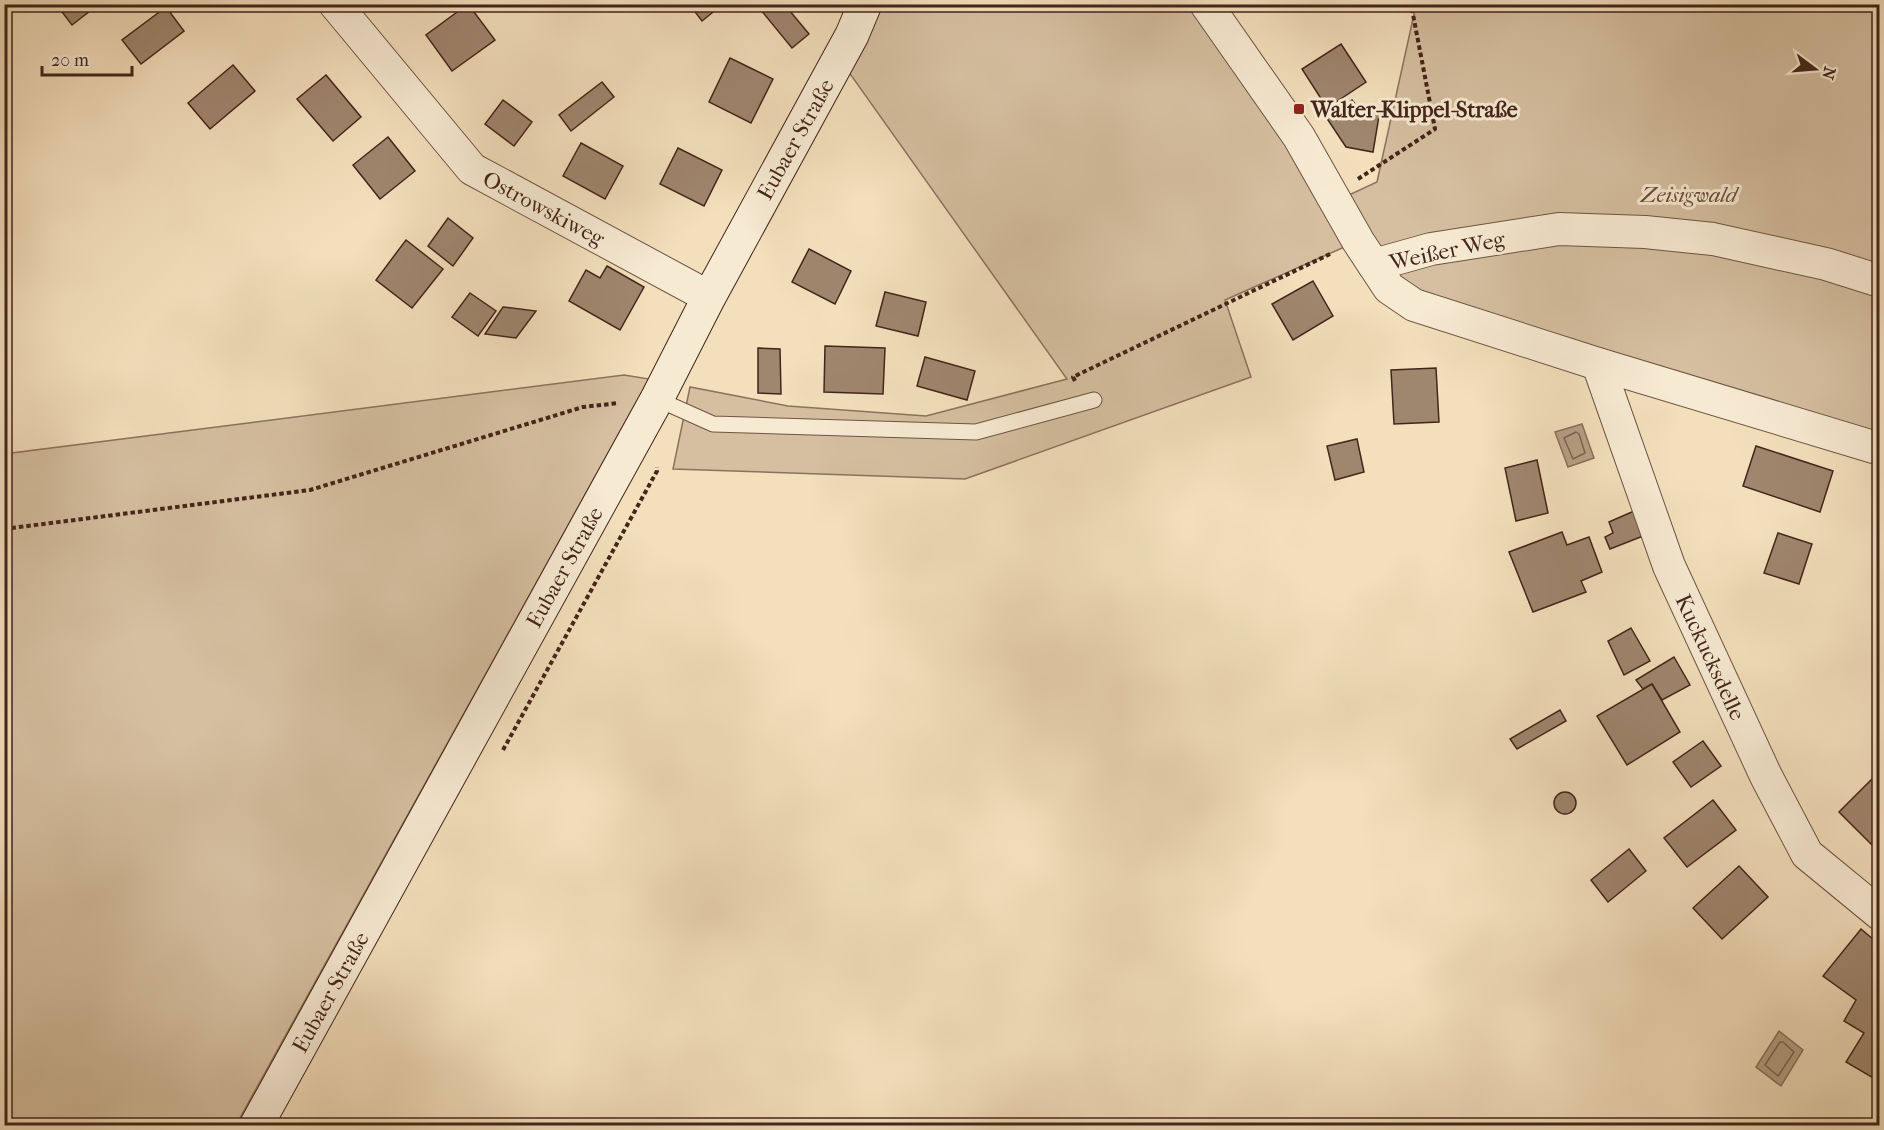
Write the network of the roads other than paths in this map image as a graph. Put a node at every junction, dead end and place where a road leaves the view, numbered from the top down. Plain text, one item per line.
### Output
1 (335, 4) edge
2 (866, 4) edge
3 (1206, 4) edge
4 (1366, 253) junction
5 (1880, 281) edge
6 (709, 297) junction
7 (1598, 364) junction
8 (657, 399) junction
9 (1089, 401) road end
10 (1880, 449) edge
11 (1880, 914) edge
12 (256, 1125) edge

1 - 6 street, Ostrowskiweg
2 - 6 street, Eubaer Straße
3 - 4 street
4 - 5 street, Weißer Weg
4 - 7 street, Weißer Weg
6 - 8 street, Eubaer Straße
7 - 10 street, Weißer Weg
7 - 11 street, Kuckucksdelle
8 - 9 lane
8 - 12 street, Eubaer Straße

